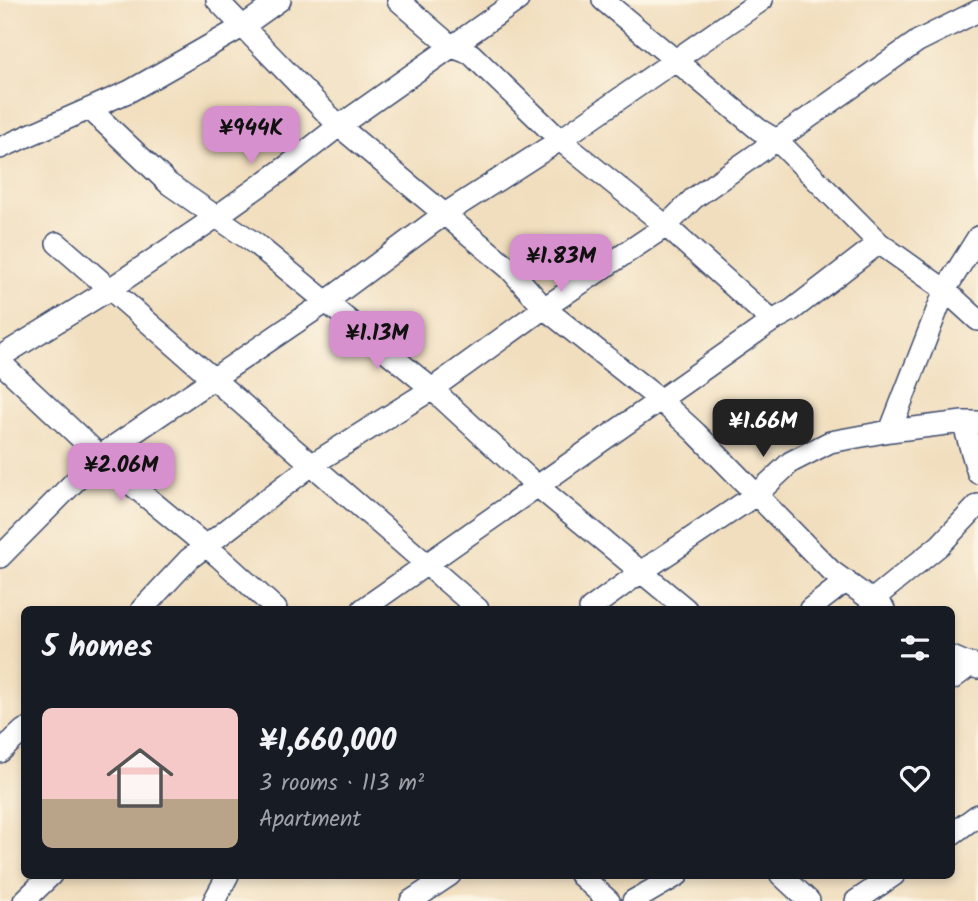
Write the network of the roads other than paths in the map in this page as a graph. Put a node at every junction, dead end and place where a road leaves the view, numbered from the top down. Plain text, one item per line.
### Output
1 (217, 0) edge
2 (280, 0) edge
3 (398, 0) edge
4 (518, 0) edge
5 (603, 0) edge
6 (762, 0) edge
7 (978, 11) edge
8 (242, 27) junction
9 (452, 47) junction
10 (674, 60) junction
11 (91, 110) junction
12 (339, 126) junction
13 (560, 140) junction
14 (778, 141) junction
15 (0, 148) edge
16 (443, 215) junction
17 (216, 217) junction
18 (666, 226) junction
19 (978, 237) edge
20 (57, 243) dead end
21 (878, 243) junction
22 (110, 289) junction
23 (945, 290) junction
24 (326, 302) junction
25 (544, 308) junction
26 (978, 320) edge
27 (772, 321) junction
28 (0, 357) edge
29 (0, 362) edge
30 (213, 379) junction
31 (432, 389) junction
32 (660, 400) junction
33 (971, 422) edge
34 (890, 431) junction
35 (100, 456) junction
36 (313, 464) junction
37 (978, 473) edge
38 (536, 485) junction
39 (757, 494) junction
40 (978, 505) edge
41 (205, 546) junction
42 (0, 557) edge
43 (426, 564) junction
44 (641, 572) junction
45 (846, 581) junction
46 (878, 604) edge
47 (145, 606) edge
48 (273, 606) edge
49 (367, 606) edge
50 (475, 606) edge
51 (594, 606) edge
52 (682, 606) edge
53 (814, 606) edge
54 (967, 663) edge
55 (955, 676) edge
56 (21, 733) edge
57 (0, 752) edge
58 (978, 815) edge
59 (955, 832) edge
60 (47, 879) edge
61 (226, 879) edge
62 (445, 879) edge
63 (585, 879) edge
64 (671, 879) edge
65 (784, 879) edge
66 (888, 879) edge
67 (420, 898) edge
68 (24, 901) edge
69 (214, 901) edge
70 (610, 901) edge
71 (633, 901) edge
72 (809, 901) edge
73 (856, 901) edge

1 - 8 street
2 - 8 street
3 - 9 street
4 - 9 street
5 - 10 street
6 - 10 street
7 - 14 street
8 - 11 street
8 - 12 street
9 - 12 street
9 - 13 street
10 - 13 street
10 - 14 street
11 - 15 street
11 - 17 street
12 - 16 street
12 - 17 street
13 - 16 street
13 - 18 street
14 - 18 street
14 - 21 street
16 - 24 street
16 - 25 street
17 - 22 street
17 - 24 street
18 - 25 street
18 - 27 street
19 - 23 street
20 - 22 street
21 - 23 street
21 - 27 street
22 - 28 street
22 - 30 street
23 - 26 street
23 - 34 street
24 - 30 street
24 - 31 street
25 - 31 street
25 - 32 street
27 - 32 street
29 - 35 street
30 - 35 street
30 - 36 street
31 - 36 street
31 - 38 street
32 - 38 street
32 - 39 street
33 - 34 street
33 - 37 street
34 - 39 street
35 - 41 street
35 - 42 street
36 - 41 street
36 - 43 street
38 - 43 street
38 - 44 street
39 - 44 street
39 - 45 street
40 - 46 street
41 - 47 street
41 - 48 street
43 - 49 street
43 - 50 street
44 - 51 street
44 - 52 street
45 - 46 street
45 - 53 street
54 - 55 street
56 - 57 street
58 - 59 street
60 - 68 street
61 - 69 street
62 - 67 street
63 - 70 street
64 - 71 street
65 - 72 street
66 - 73 street

